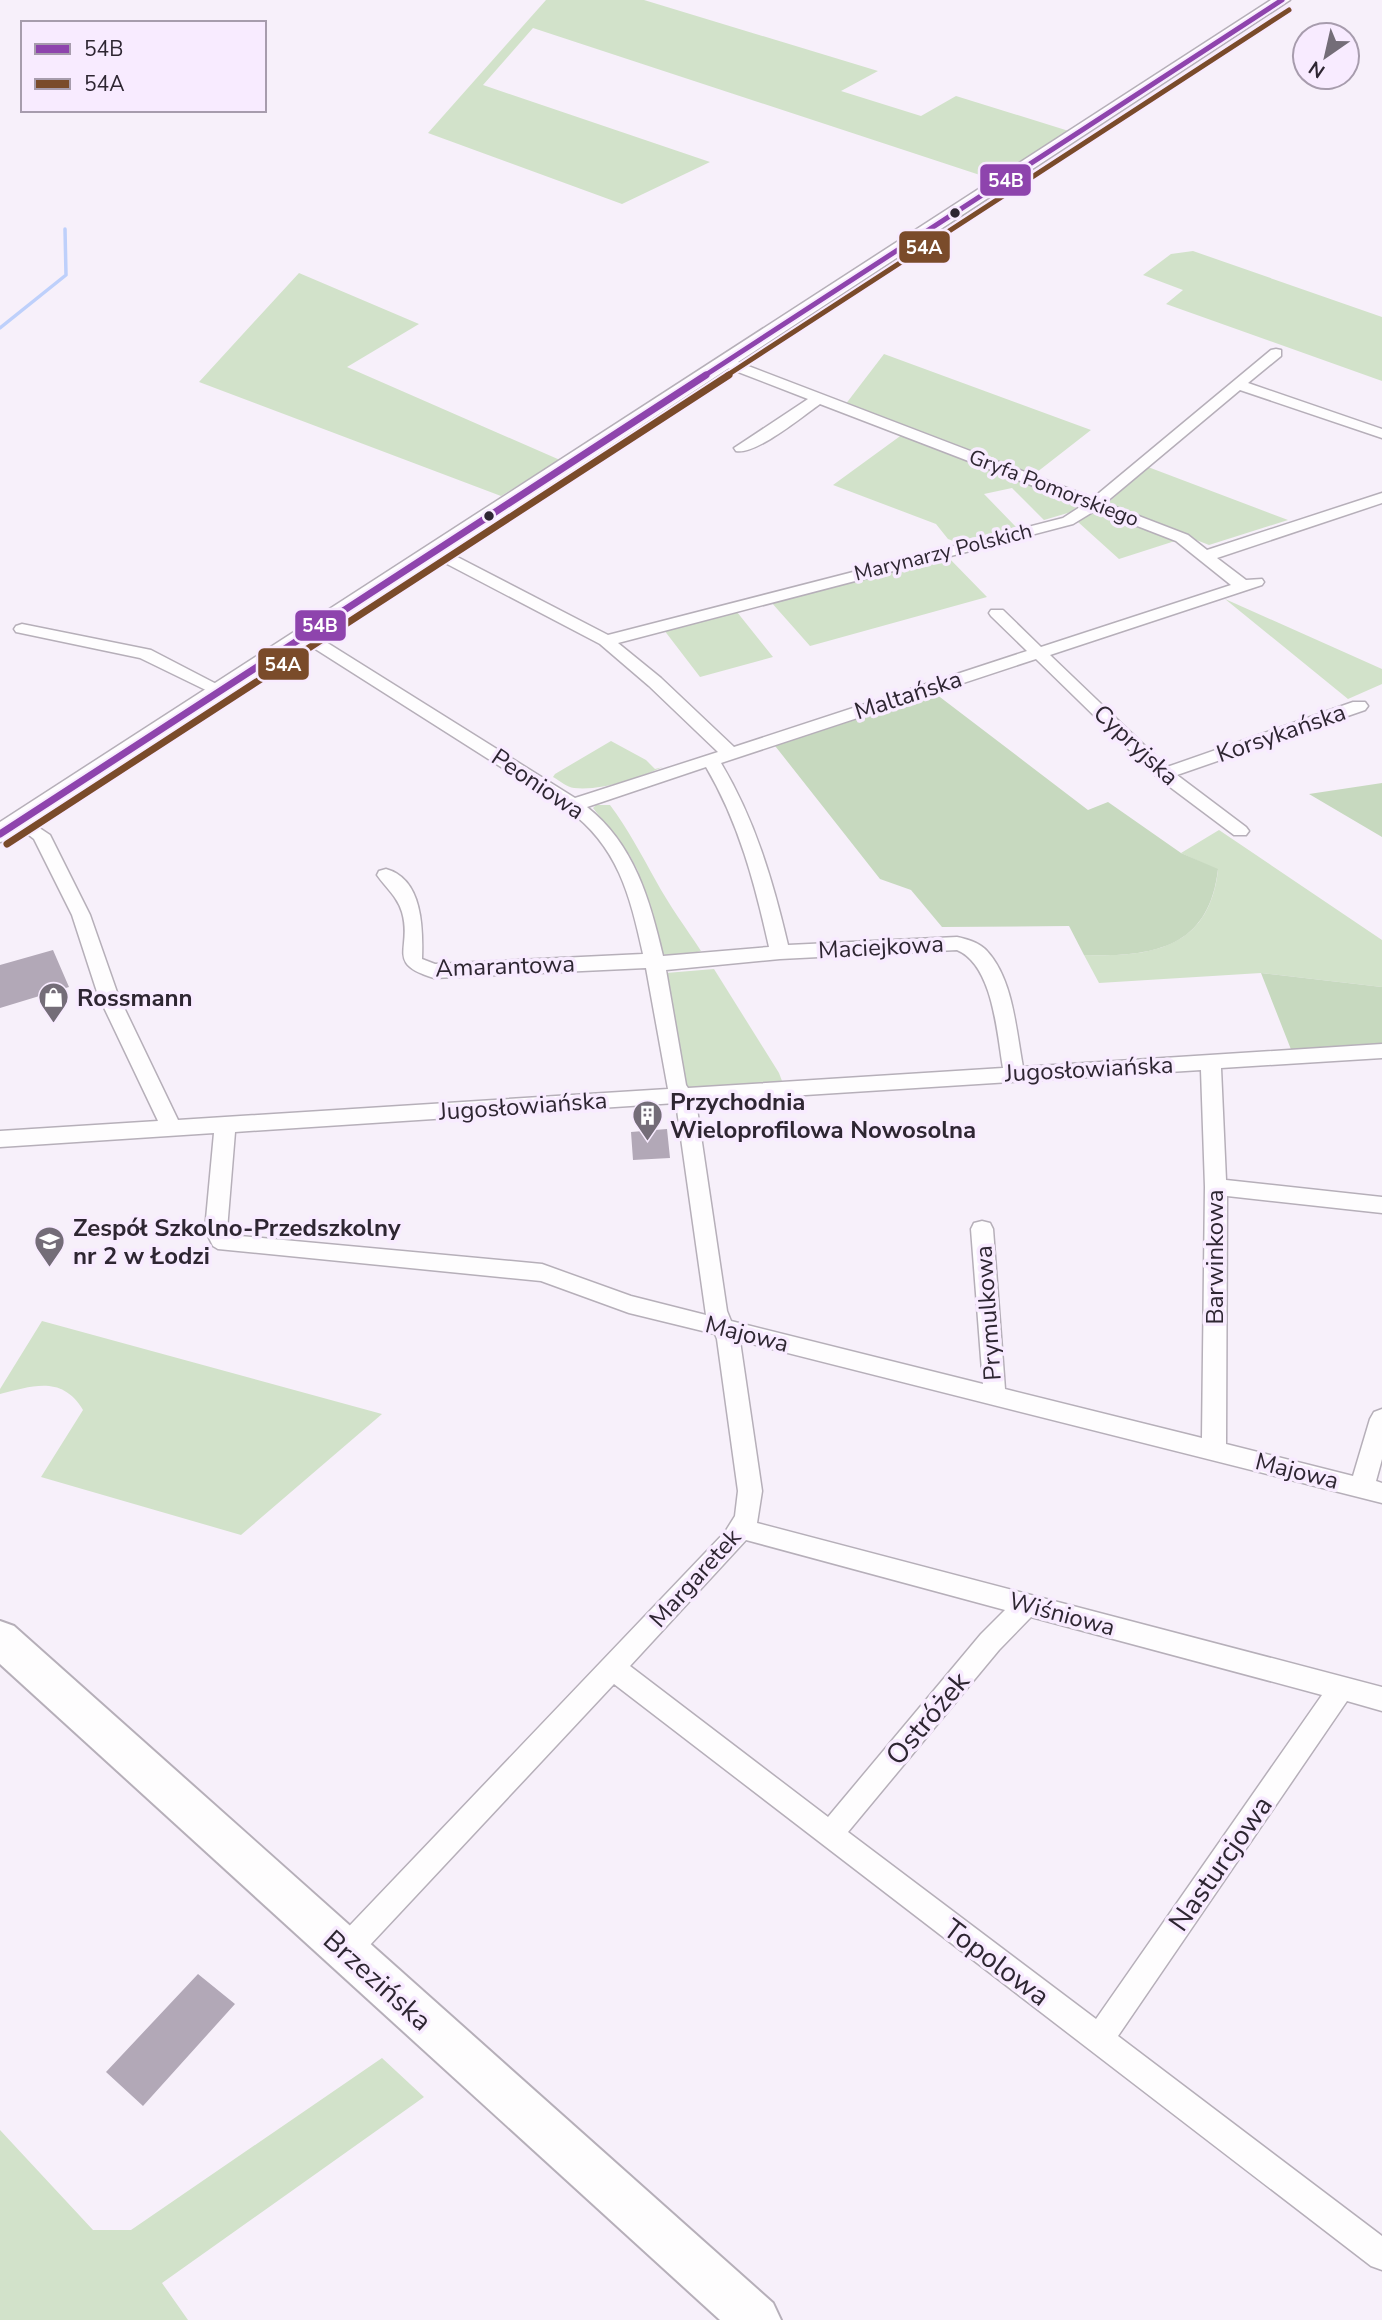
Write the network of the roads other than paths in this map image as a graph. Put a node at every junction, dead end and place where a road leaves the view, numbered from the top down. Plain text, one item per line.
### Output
1 (1282, 0) edge
2 (1276, 353) dead end
3 (725, 362) junction
4 (1239, 385) junction
5 (819, 398) junction
6 (1382, 434) edge
7 (741, 448) dead end
8 (1382, 498) edge
9 (1095, 504) junction
10 (434, 551) junction
11 (1206, 556) junction
12 (997, 614) dead end
13 (22, 629) dead end
14 (304, 635) junction
15 (606, 640) junction
16 (1039, 653) junction
17 (220, 690) junction
18 (1359, 706) dead end
19 (729, 752) junction
20 (710, 759) junction
21 (1164, 774) junction
22 (573, 804) junction
23 (20, 821) junction
24 (1240, 831) dead end
25 (0, 834) edge
26 (386, 875) dead end
27 (780, 952) junction
28 (653, 962) junction
29 (1382, 1051) edge
30 (1211, 1062) junction
31 (1014, 1073) junction
32 (682, 1096) junction
33 (225, 1125) junction
34 (172, 1128) junction
35 (0, 1139) edge
36 (1216, 1186) junction
37 (1382, 1205) edge
38 (982, 1229) dead end
39 (723, 1328) junction
40 (993, 1396) junction
41 (1382, 1419) edge
42 (1214, 1451) junction
43 (1372, 1490) edge
44 (741, 1529) junction
45 (1026, 1605) junction
46 (0, 1639) edge
47 (614, 1667) junction
48 (1341, 1688) junction
49 (1382, 1699) edge
50 (831, 1834) junction
51 (345, 1951) junction
52 (1099, 2039) junction
53 (1382, 2255) edge
54 (756, 2320) edge

1 - 3 street
2 - 4 street, Marynarzy Polskich
3 - 5 street, Gryfa Pomorskiego
3 - 10 street
4 - 6 street
4 - 9 street, Marynarzy Polskich
5 - 7 street
5 - 9 street, Gryfa Pomorskiego
8 - 11 street
9 - 11 street, Gryfa Pomorskiego
9 - 15 street, Marynarzy Polskich
10 - 14 street
10 - 15 street
11 - 16 street, Maltańska
12 - 16 street, Cypryjska
13 - 17 street
14 - 17 street
14 - 22 street, Peoniowa
15 - 19 street
16 - 19 street, Maltańska
16 - 21 street, Cypryjska
17 - 23 street
18 - 21 street, Korsykańska
19 - 20 street, Maltańska
20 - 22 street, Maltańska
20 - 27 street
21 - 24 street, Cypryjska
22 - 28 street, Peoniowa
23 - 25 street
23 - 34 street
26 - 28 street, Amarantowa
27 - 28 street, Maciejkowa
27 - 31 street, Maciejkowa
28 - 32 street, Peoniowa
29 - 30 street, Jugosłowiańska
30 - 31 street, Jugosłowiańska
30 - 36 street, Barwinkowa
31 - 32 street, Jugosłowiańska
32 - 33 street, Jugosłowiańska
32 - 39 street, Margaretek
33 - 34 street, Jugosłowiańska
33 - 39 street, Majowa
34 - 35 street, Jugosłowiańska
36 - 37 street
36 - 42 street, Barwinkowa
38 - 40 street, Prymulkowa
39 - 40 street, Majowa
39 - 44 street, Margaretek
40 - 42 street, Majowa
41 - 43 street
42 - 43 street, Majowa
44 - 45 street, Wiśniowa
44 - 47 street, Margaretek
45 - 48 street, Wiśniowa
45 - 50 street, Ostróżek
46 - 51 main road, Brzezińska
47 - 50 street, Topolowa
47 - 51 street, Margaretek
48 - 49 street, Wiśniowa
48 - 52 street, Nasturcjowa
50 - 52 street, Topolowa
51 - 54 main road, Brzezińska
52 - 53 street, Topolowa

